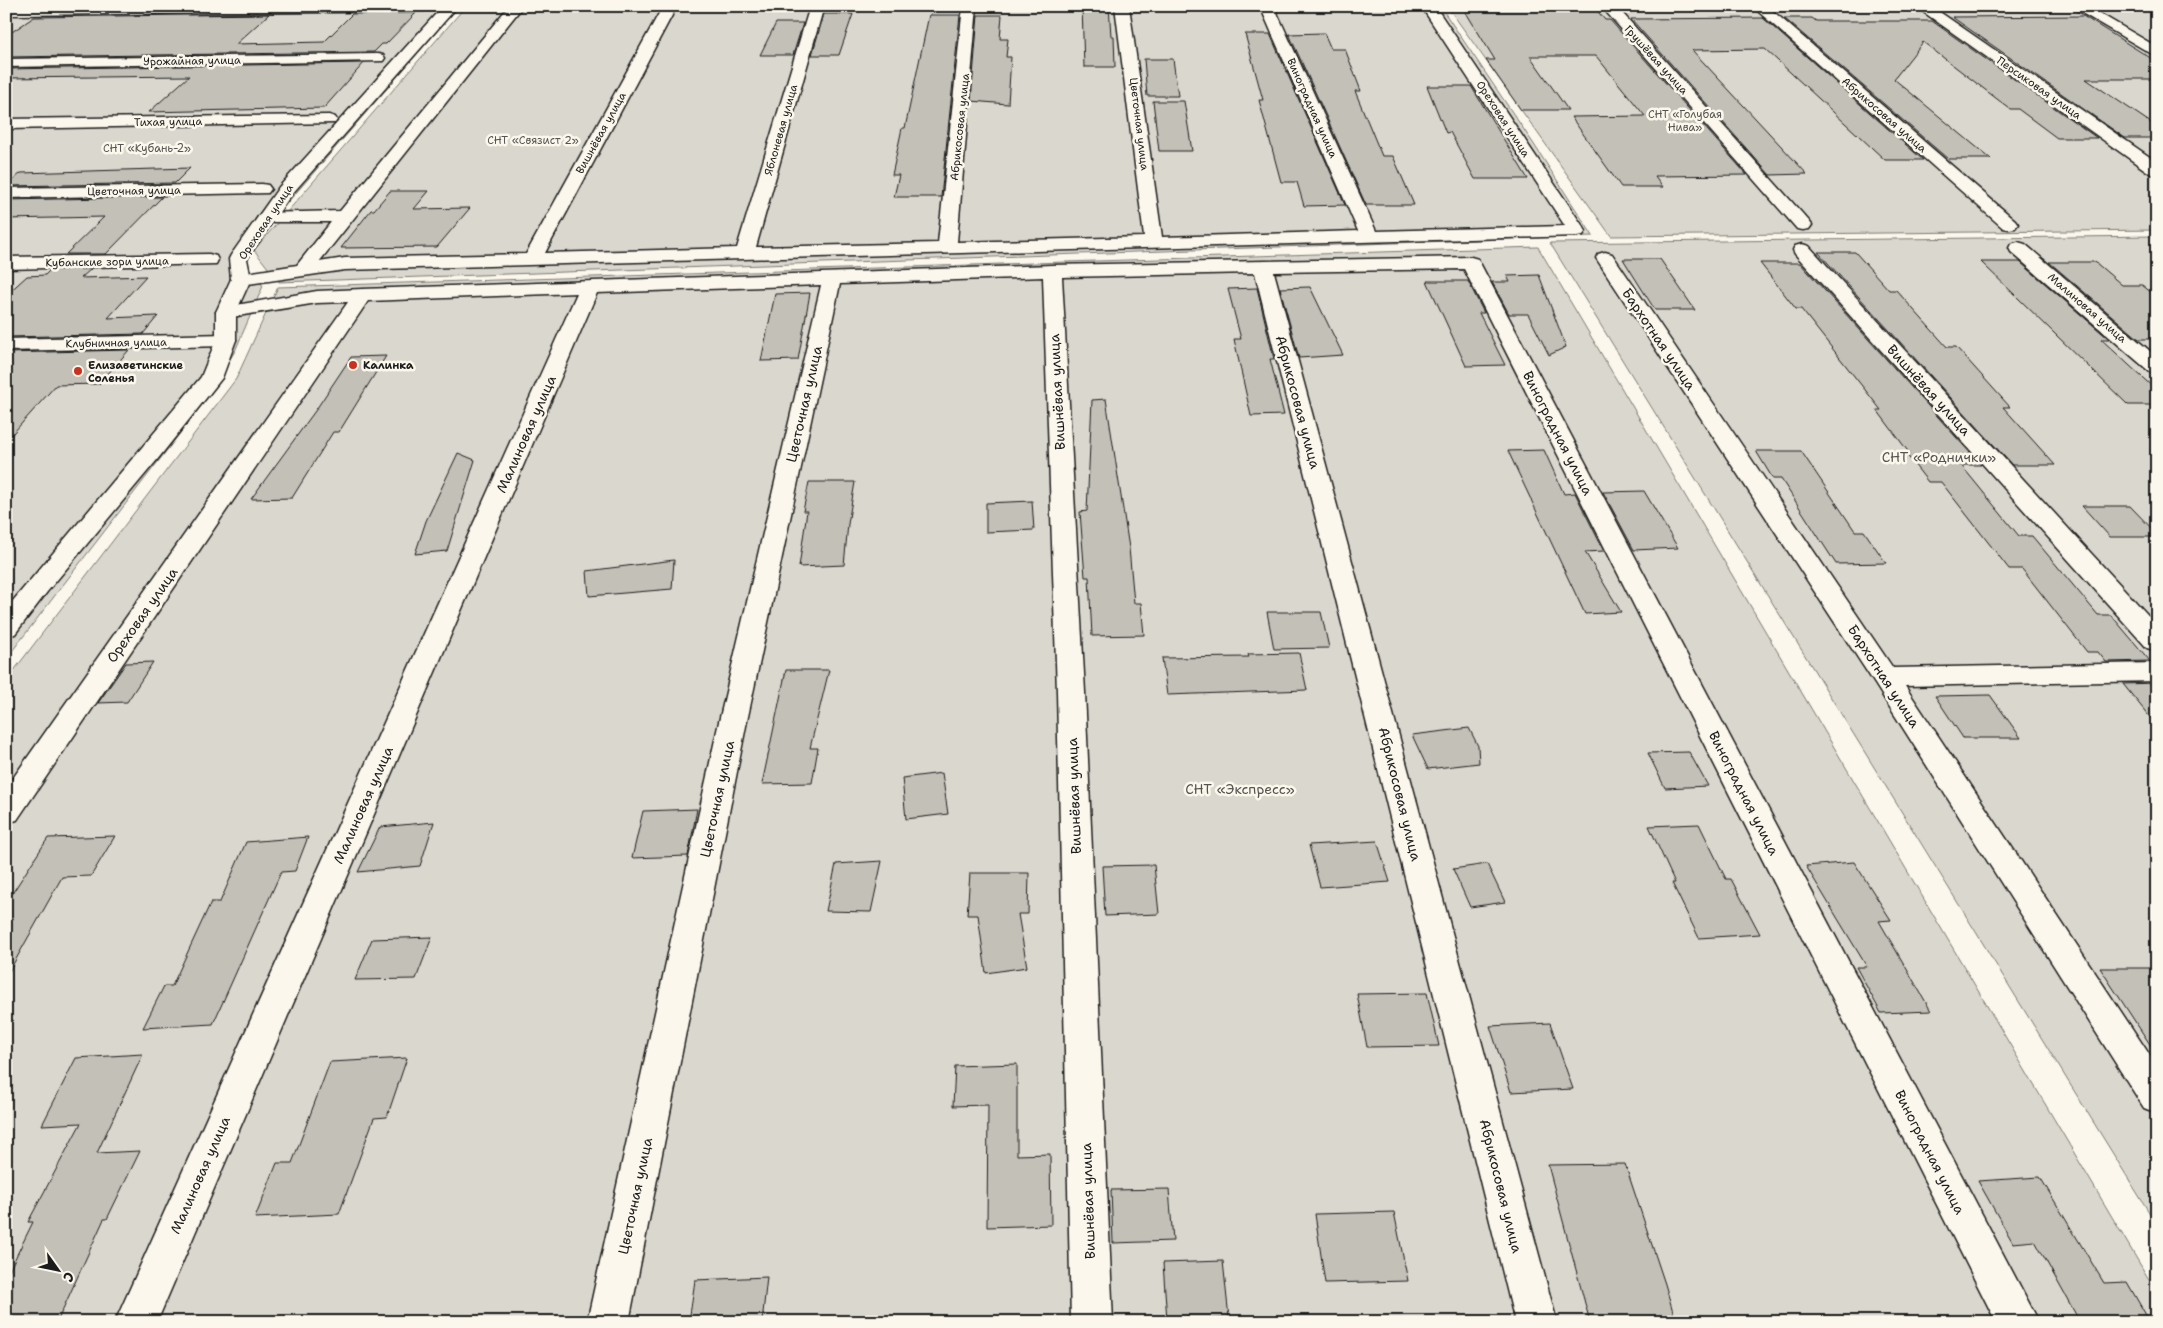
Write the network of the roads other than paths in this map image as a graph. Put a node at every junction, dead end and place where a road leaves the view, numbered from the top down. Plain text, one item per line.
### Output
1 (451, 6) edge
2 (516, 6) edge
3 (670, 6) edge
4 (817, 6) edge
5 (970, 6) edge
6 (1122, 6) edge
7 (1267, 6) edge
8 (1428, 6) edge
9 (1608, 6) edge
10 (1759, 6) edge
11 (1922, 6) edge
12 (2077, 6) edge
13 (424, 7) edge
14 (6, 12) edge
15 (2157, 53) edge
16 (378, 58) dead end
17 (6, 63) edge
18 (329, 120) dead end
19 (6, 124) edge
20 (2157, 170) edge
21 (262, 189) dead end
22 (6, 193) edge
23 (345, 216) junction
24 (267, 217) junction
25 (2009, 224) dead end
26 (1803, 225) dead end
27 (1370, 237) junction
28 (1154, 242) junction
29 (947, 248) junction
30 (2018, 248) dead end
31 (1802, 250) dead end
32 (745, 253) junction
33 (1605, 258) dead end
34 (532, 259) junction
35 (209, 260) dead end
36 (6, 264) edge
37 (1263, 266) junction
38 (303, 270) junction
39 (1052, 271) junction
40 (832, 278) junction
41 (241, 279) junction
42 (590, 287) junction
43 (362, 295) junction
44 (226, 312) junction
45 (226, 340) junction
46 (6, 345) edge
47 (2157, 368) edge
48 (6, 628) edge
49 (2157, 642) edge
50 (2157, 672) edge
51 (1885, 677) junction
52 (6, 812) edge
53 (2157, 1097) edge
54 (136, 1322) edge
55 (608, 1322) edge
56 (1092, 1322) edge
57 (1536, 1322) edge
58 (2018, 1322) edge

1 - 24 street, Ореховая улица
2 - 23 street
3 - 34 street, Вишнёвая улица
4 - 32 street, Яблоневая улица
5 - 29 street, Абрикосовая улица
6 - 28 street, Цветочная улица
7 - 27 street, Виноградная улица
8 - 27 street, Ореховая улица
9 - 26 street, Грушёвая улица
10 - 25 street, Абрикосовая улица
11 - 20 street, Персиковая улица
12 - 15 street
13 - 14 street
16 - 17 street, Урожайная улица
18 - 19 street, Тихая улица
21 - 22 street, Цветочная улица
23 - 24 street
23 - 38 street
24 - 41 street, Ореховая улица
27 - 28 street
28 - 29 street
29 - 32 street
30 - 47 street, Малиновая улица
31 - 49 street, Вишнёвая улица
32 - 34 street
33 - 51 street, Бархотная улица
34 - 38 street
35 - 36 street, Кубанские зори улица
37 - 39 street
37 - 57 street, Абрикосовая улица
37 - 58 street, Виноградная улица
38 - 41 street
39 - 40 street
39 - 56 street, Вишнёвая улица
40 - 42 street
40 - 55 street, Цветочная улица
41 - 44 street, Ореховая улица
42 - 43 street
42 - 54 street, Малиновая улица
43 - 44 street
43 - 52 street, Ореховая улица
44 - 45 street, Ореховая улица
45 - 46 street, Клубничная улица
45 - 48 street, Ореховая улица
50 - 51 street
51 - 53 street, Бархотная улица

